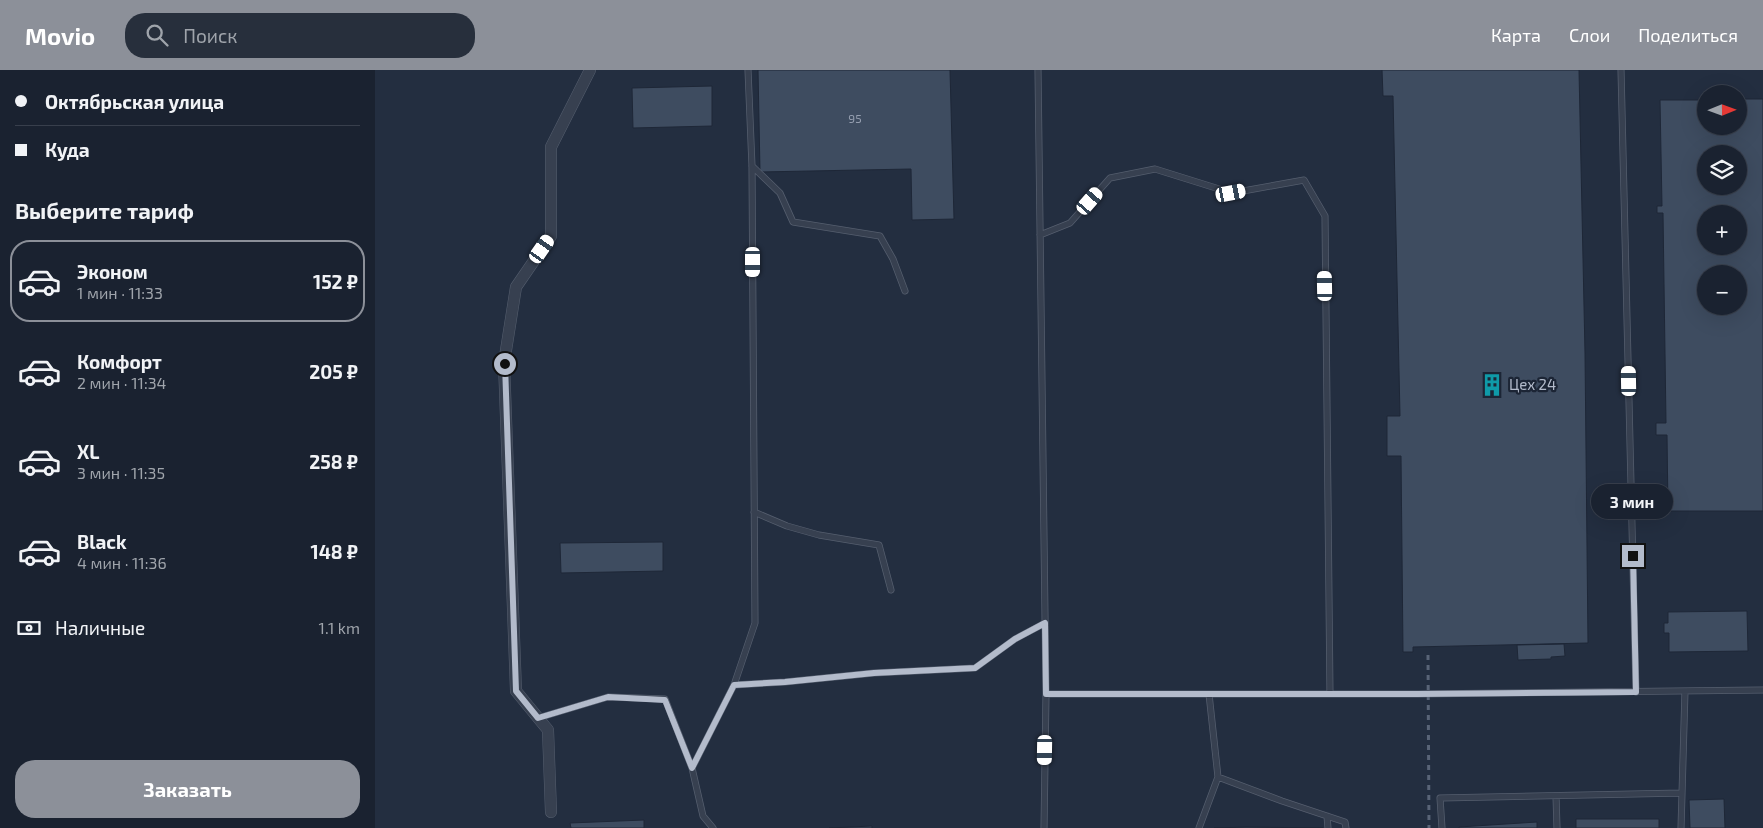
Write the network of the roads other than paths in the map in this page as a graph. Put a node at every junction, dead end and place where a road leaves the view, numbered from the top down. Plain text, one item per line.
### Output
1 (590, 70) edge
2 (747, 70) edge
3 (1039, 70) edge
4 (1621, 70) edge
5 (752, 166) junction
6 (1040, 235) junction
7 (905, 291) dead end
8 (754, 512) junction
9 (891, 590) dead end
10 (1045, 623) junction
11 (734, 685) junction
12 (1763, 690) edge
13 (1685, 691) junction
14 (1636, 692) junction
15 (1046, 694) junction
16 (1209, 694) junction
17 (1329, 694) junction
18 (538, 718) junction
19 (692, 768) junction
20 (1218, 777) junction
21 (1682, 793) junction
22 (1557, 796) junction
23 (551, 812) dead end
24 (1327, 816) junction
25 (713, 828) edge
26 (1044, 828) edge
27 (1199, 828) edge
28 (1328, 828) edge
29 (1346, 828) edge
30 (1442, 828) edge
31 (1557, 828) edge
32 (1681, 828) edge

1 - 18 street
2 - 5 lane
3 - 6 lane
4 - 14 lane
5 - 7 lane
5 - 8 lane
6 - 10 lane
6 - 17 lane
8 - 9 lane
8 - 11 lane
10 - 11 lane
10 - 15 lane
11 - 19 lane
12 - 13 lane
13 - 14 lane
13 - 21 lane
14 - 17 lane
15 - 16 lane
15 - 26 lane
16 - 17 lane
16 - 20 lane
18 - 19 lane
18 - 23 street
19 - 25 lane
20 - 24 lane
20 - 27 lane
21 - 22 lane
21 - 32 lane
22 - 30 lane
22 - 31 lane
24 - 28 lane
24 - 29 lane

